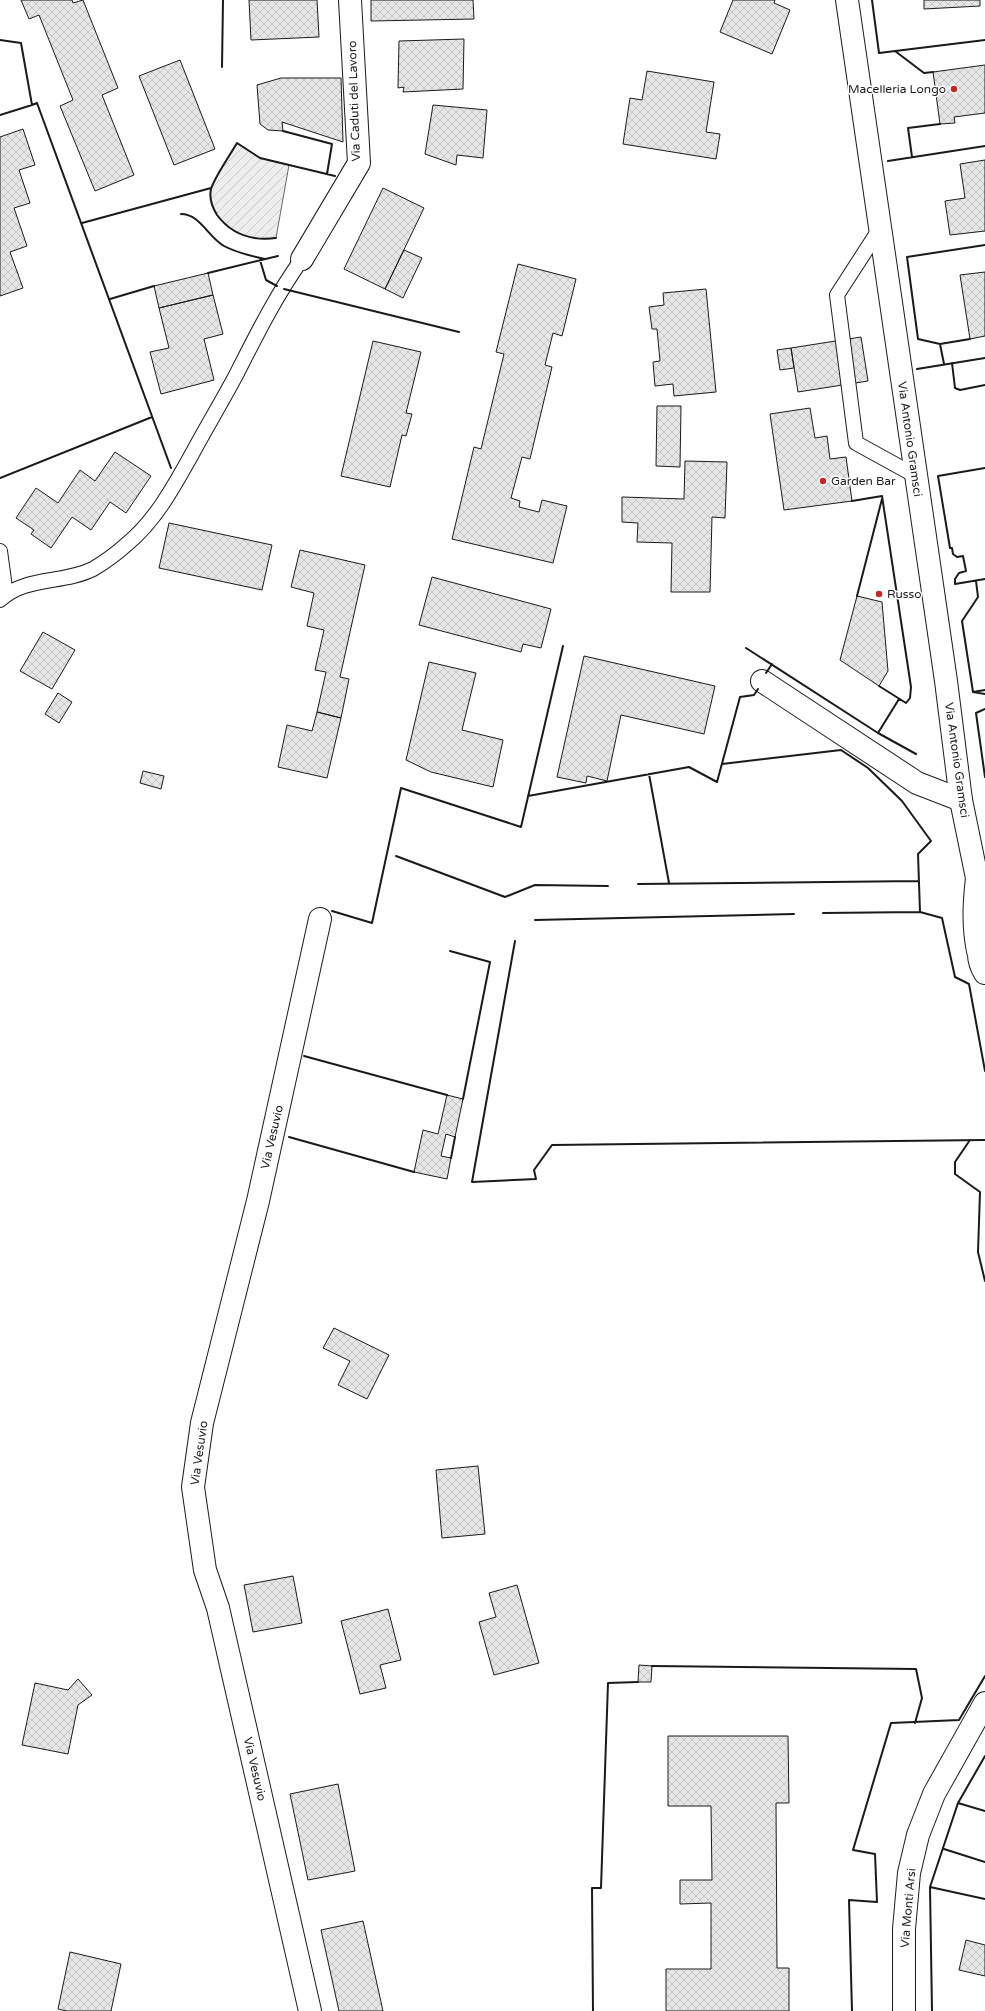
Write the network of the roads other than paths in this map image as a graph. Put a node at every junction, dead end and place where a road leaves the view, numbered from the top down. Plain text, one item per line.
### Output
1 (350, 0) edge
2 (847, 0) edge
3 (880, 230) junction
4 (302, 259) joint
5 (916, 476) junction
6 (0, 551) edge
7 (3, 598) edge
8 (762, 681) dead end
9 (961, 800) junction
10 (981, 886) edge
11 (320, 919) dead end
12 (982, 943) edge
13 (985, 974) edge
14 (985, 1703) edge
15 (310, 2011) edge
16 (904, 2011) edge

1 - 4 street, Via Caduti del Lavoro
2 - 3 street, Via Antonio Gramsci
3 - 5 street, Via Antonio Gramsci
3 - 5 lane
4 - 7 lane
5 - 9 street, Via Antonio Gramsci
6 - 7 lane
8 - 9 street
9 - 10 street, Via Antonio Gramsci
10 - 12 street, Via Antonio Gramsci
11 - 15 street, Via Vesuvio
12 - 13 street, Via Antonio Gramsci
14 - 16 street, Via Monti Arsi

